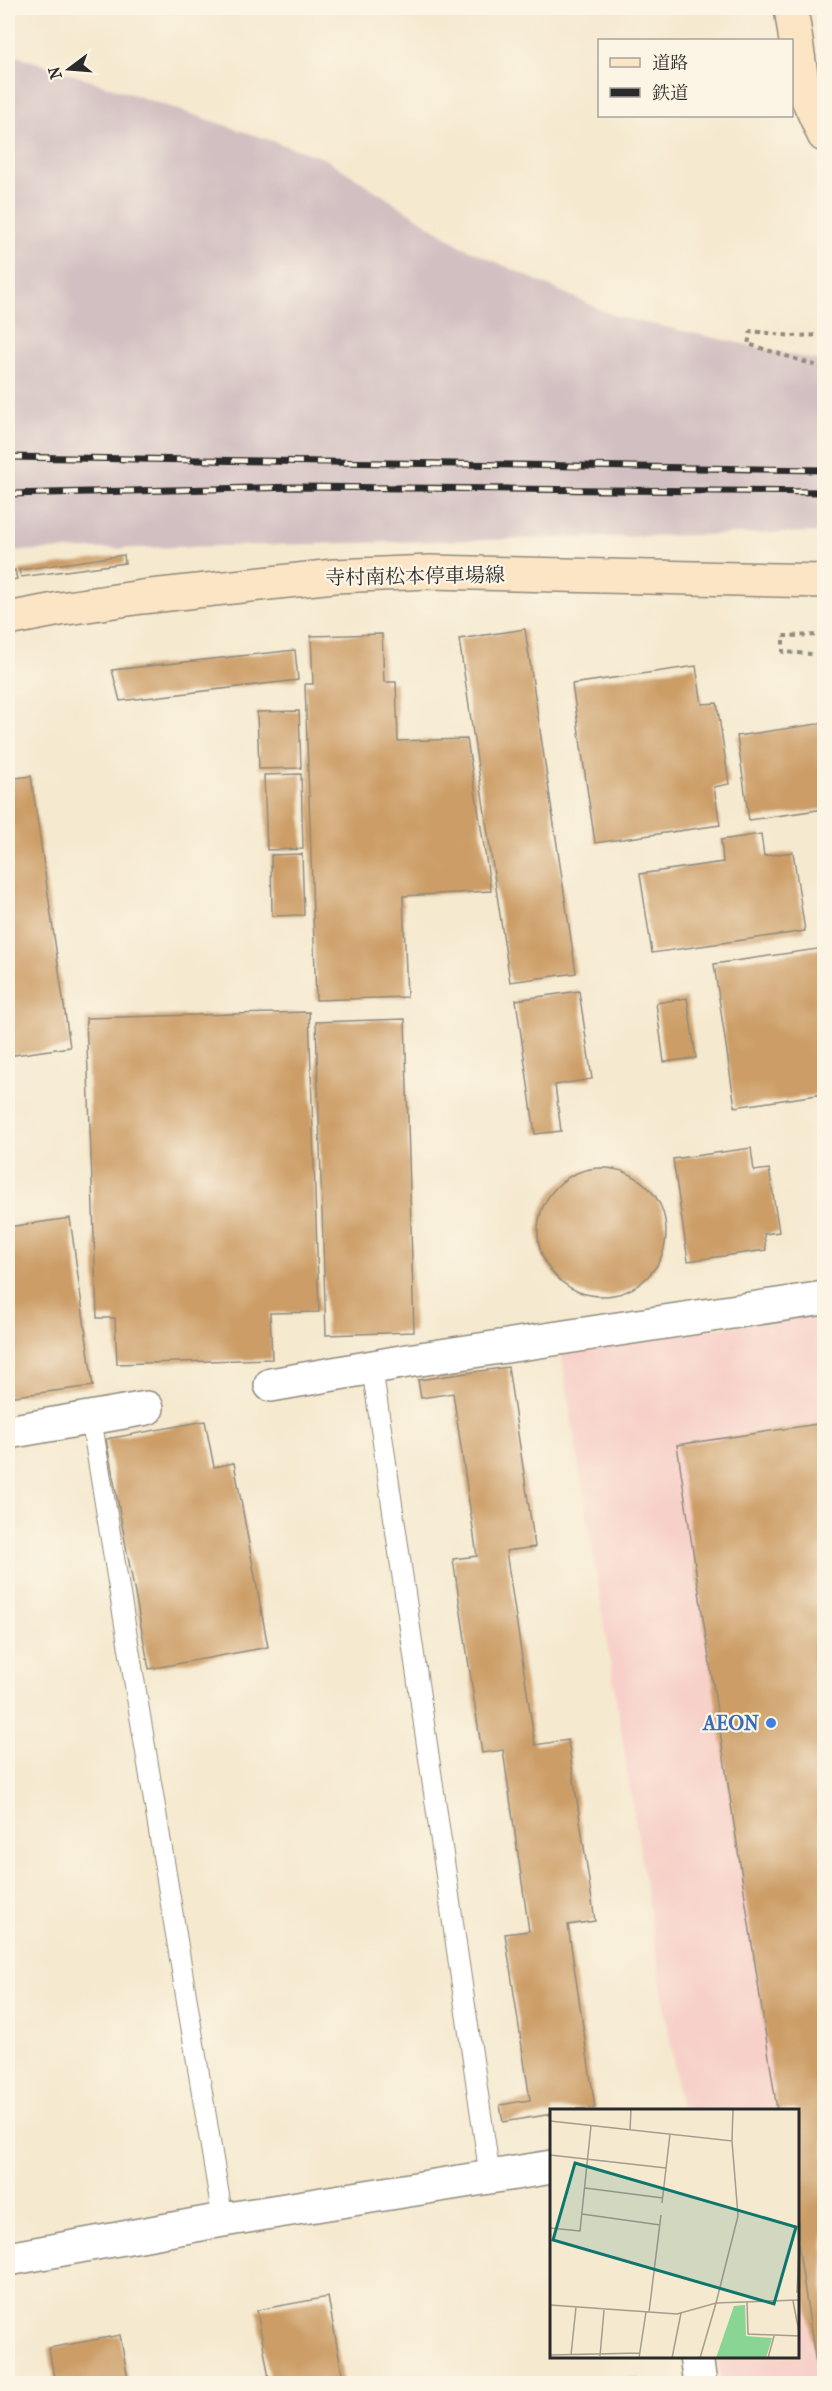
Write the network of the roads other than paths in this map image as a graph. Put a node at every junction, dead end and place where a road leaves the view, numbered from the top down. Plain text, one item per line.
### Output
1 (791, 8) edge
2 (825, 135) edge
3 (825, 580) edge
4 (8, 619) edge
5 (825, 1298) edge
6 (372, 1367) junction
7 (271, 1385) dead end
8 (147, 1408) dead end
9 (91, 1418) junction
10 (8, 1432) edge
11 (550, 2167) edge
12 (490, 2177) junction
13 (223, 2220) junction
14 (8, 2259) edge
15 (696, 2358) edge
16 (700, 2384) edge

1 - 2 main road
3 - 4 main road, 寺村南松本停車場線
5 - 6 street
6 - 7 street
6 - 12 lane
8 - 9 street
9 - 10 street
9 - 13 lane
11 - 12 street
12 - 13 street
13 - 14 street
15 - 16 street

